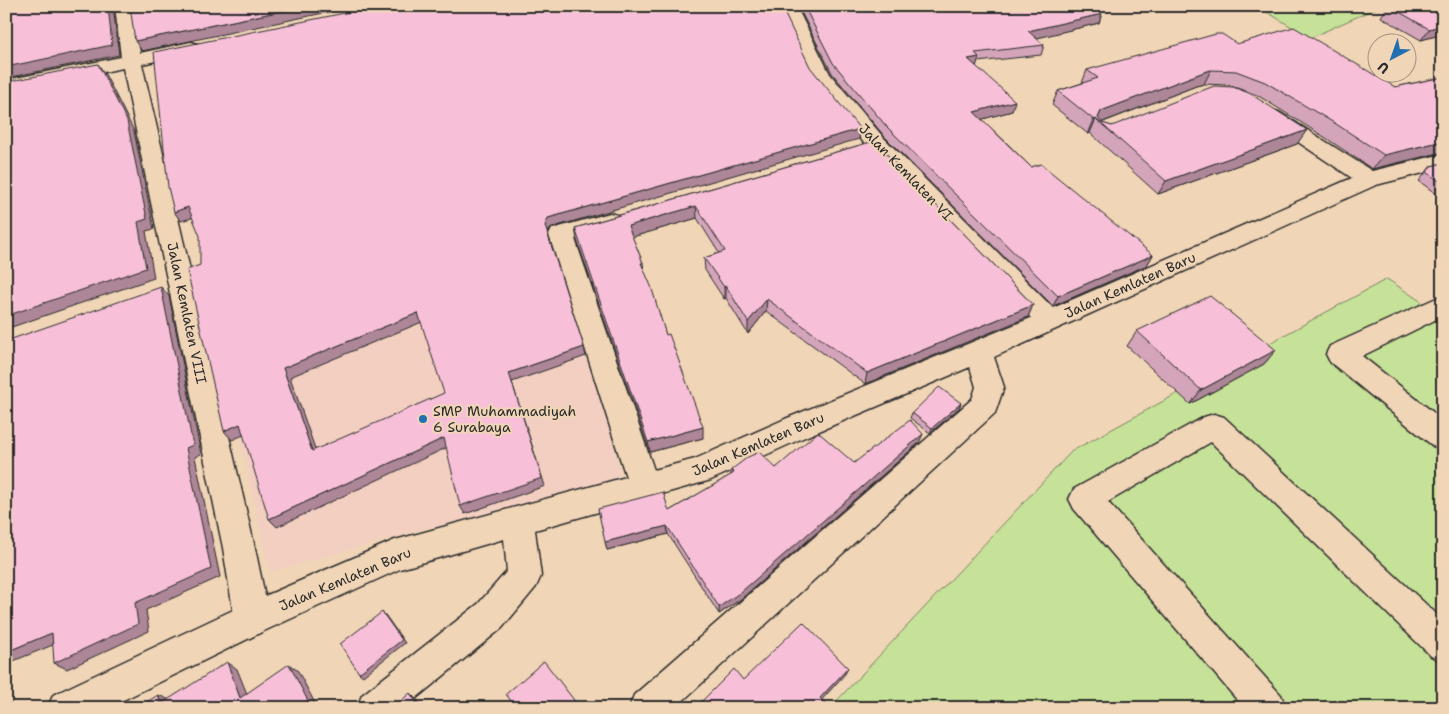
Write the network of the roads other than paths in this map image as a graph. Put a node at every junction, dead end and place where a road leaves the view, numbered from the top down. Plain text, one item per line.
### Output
1 (124, 6) edge
2 (787, 6) edge
3 (209, 44) edge
4 (132, 60) junction
5 (6, 86) edge
6 (1257, 106) edge
7 (1443, 160) edge
8 (1369, 179) junction
9 (627, 216) edge
10 (180, 281) junction
11 (153, 290) edge
12 (1443, 306) edge
13 (1050, 320) junction
14 (979, 352) junction
15 (1443, 437) edge
16 (644, 486) junction
17 (518, 520) junction
18 (252, 619) junction
19 (1443, 644) edge
20 (66, 708) edge
21 (375, 708) edge
22 (646, 708) edge
23 (1268, 708) edge

1 - 4 street, Jalan Kemlaten VIII
2 - 13 street, Jalan Kemlaten VI
3 - 4 street
4 - 5 street
4 - 10 street, Jalan Kemlaten VIII
6 - 8 street
7 - 8 street, Jalan Kemlaten Baru
8 - 13 street, Jalan Kemlaten Baru
9 - 16 street
10 - 11 street
10 - 18 street, Jalan Kemlaten VIII
12 - 15 street
13 - 14 street, Jalan Kemlaten Baru
14 - 16 street, Jalan Kemlaten Baru
14 - 22 street
16 - 17 street, Jalan Kemlaten Baru
17 - 18 street, Jalan Kemlaten Baru
17 - 21 street
18 - 20 street, Jalan Kemlaten Baru
19 - 23 street

